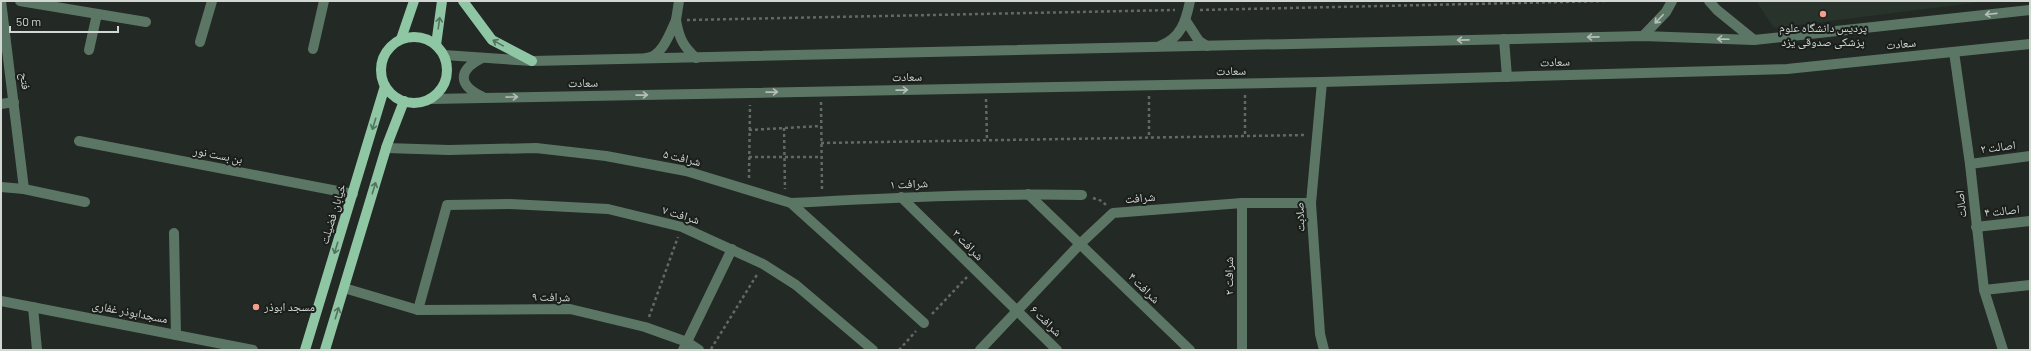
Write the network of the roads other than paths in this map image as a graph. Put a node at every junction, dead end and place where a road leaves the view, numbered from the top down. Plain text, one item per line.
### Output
1 (2, 1) edge
2 (20, 1) edge
3 (212, 1) edge
4 (324, 1) edge
5 (414, 1) edge
6 (442, 1) edge
7 (463, 1) edge
8 (679, 1) edge
9 (1672, 1) edge
10 (1709, 1) edge
11 (1190, 5) edge
12 (2030, 10) edge
13 (97, 14) junction
14 (676, 20) junction
15 (1186, 21) junction
16 (146, 22) dead end
17 (3, 25) edge
18 (1643, 36) junction
19 (401, 39) junction
20 (1504, 39) junction
21 (1754, 40) junction
22 (200, 42) dead end
23 (2030, 44) edge
24 (436, 45) junction
25 (1207, 46) junction
26 (1155, 47) junction
27 (313, 49) dead end
28 (89, 50) dead end
29 (1954, 52) junction
30 (444, 55) junction
31 (482, 58) junction
32 (696, 58) junction
33 (638, 59) junction
34 (532, 61) junction
35 (1507, 77) junction
36 (1322, 82) junction
37 (385, 86) junction
38 (431, 98) junction
39 (484, 98) junction
40 (404, 101) junction
41 (14, 102) junction
42 (1, 104) edge
43 (79, 142) dead end
44 (386, 148) junction
45 (2030, 156) edge
46 (1970, 164) junction
47 (1, 187) edge
48 (24, 189) junction
49 (352, 194) junction
50 (1028, 194) junction
51 (1082, 195) road end
52 (901, 198) junction
53 (85, 202) dead end
54 (790, 203) junction
55 (1242, 203) junction
56 (1312, 203) junction
57 (2030, 221) edge
58 (1976, 227) junction
59 (174, 233) dead end
60 (1080, 244) junction
61 (732, 249) junction
62 (2030, 285) edge
63 (344, 288) junction
64 (1984, 290) junction
65 (1, 300) edge
66 (33, 307) junction
67 (418, 310) junction
68 (1016, 311) junction
69 (924, 323) road end
70 (176, 335) junction
71 (685, 346) edge
72 (37, 350) edge
73 (253, 350) edge
74 (305, 350) edge
75 (325, 350) edge
76 (699, 350) edge
77 (873, 350) edge
78 (980, 350) edge
79 (1057, 350) edge
80 (1190, 350) edge
81 (1242, 350) edge
82 (1324, 350) edge
83 (2002, 350) edge

1 - 17 street, فتح
2 - 13 street
3 - 22 street
4 - 27 street
5 - 19 main road
24 -> 6 main road
34 -> 7 main road
8 - 14 street
9 -> 18 street
10 - 21 street
11 - 15 street
12 -> 21 street, سعادت
13 - 16 street
13 - 28 street
14 - 32 street
14 - 33 street
15 - 25 street
15 - 26 street
17 - 41 street, فتح
18 -> 20 street, سعادت
21 -> 18 street, سعادت
19 - 24 main road
19 - 37 main road
20 -> 25 street, سعادت
20 - 35 street
23 - 29 street, سعادت
24 - 30 main road
25 - 26 street, سعادت
26 - 32 street, سعادت
29 - 35 street, سعادت
29 - 46 street, اصالت
30 - 31 street, سعادت
30 - 38 main road
31 - 34 street, سعادت
31 - 39 street
32 - 33 street, سعادت
33 - 34 street, سعادت
35 - 36 street, سعادت
39 -> 36 street, سعادت
36 - 56 street, صلابت
37 - 40 main road
37 -> 49 main road, خیابان فضیلت
38 - 39 street, سعادت
38 - 40 main road
40 - 44 main road
41 - 42 street
41 - 48 street, فتح
43 - 49 street, بن بست نور
44 - 54 street, شرافت ۵
63 -> 44 main road
45 - 46 street, اصالت ۲
46 - 58 street, اصالت
47 - 48 street
48 - 53 street
49 -> 74 main road, خیابان فضیلت
50 - 51 street, شرافت ۱
50 - 52 street, شرافت ۱
50 - 60 street
52 - 54 street, شرافت ۱
52 - 68 street, شرافت ۳
54 - 69 street, شرافت ۵
55 - 56 street, شرافت
55 - 60 street, شرافت
55 - 81 street, شرافت ۲
56 - 82 street, صلابت
57 - 58 street, اصالت ۴
58 - 64 street, اصالت
59 - 70 street
60 - 68 street, شرافت
60 - 80 street, شرافت ۴
61 - 67 street, شرافت ۷
61 - 71 street
61 - 77 street, شرافت ۷
62 - 64 street
63 - 67 street, شرافت ۹
75 -> 63 main road
64 - 83 street, اصالت
65 - 66 street, مسجدابوذر غفاری
66 - 70 street, مسجدابوذر غفاری
66 - 72 street
67 - 71 street, شرافت ۹
68 - 78 street, شرافت
68 - 79 street, شرافت ۶
70 - 73 street, مسجدابوذر غفاری
71 - 76 street, شرافت ۹

